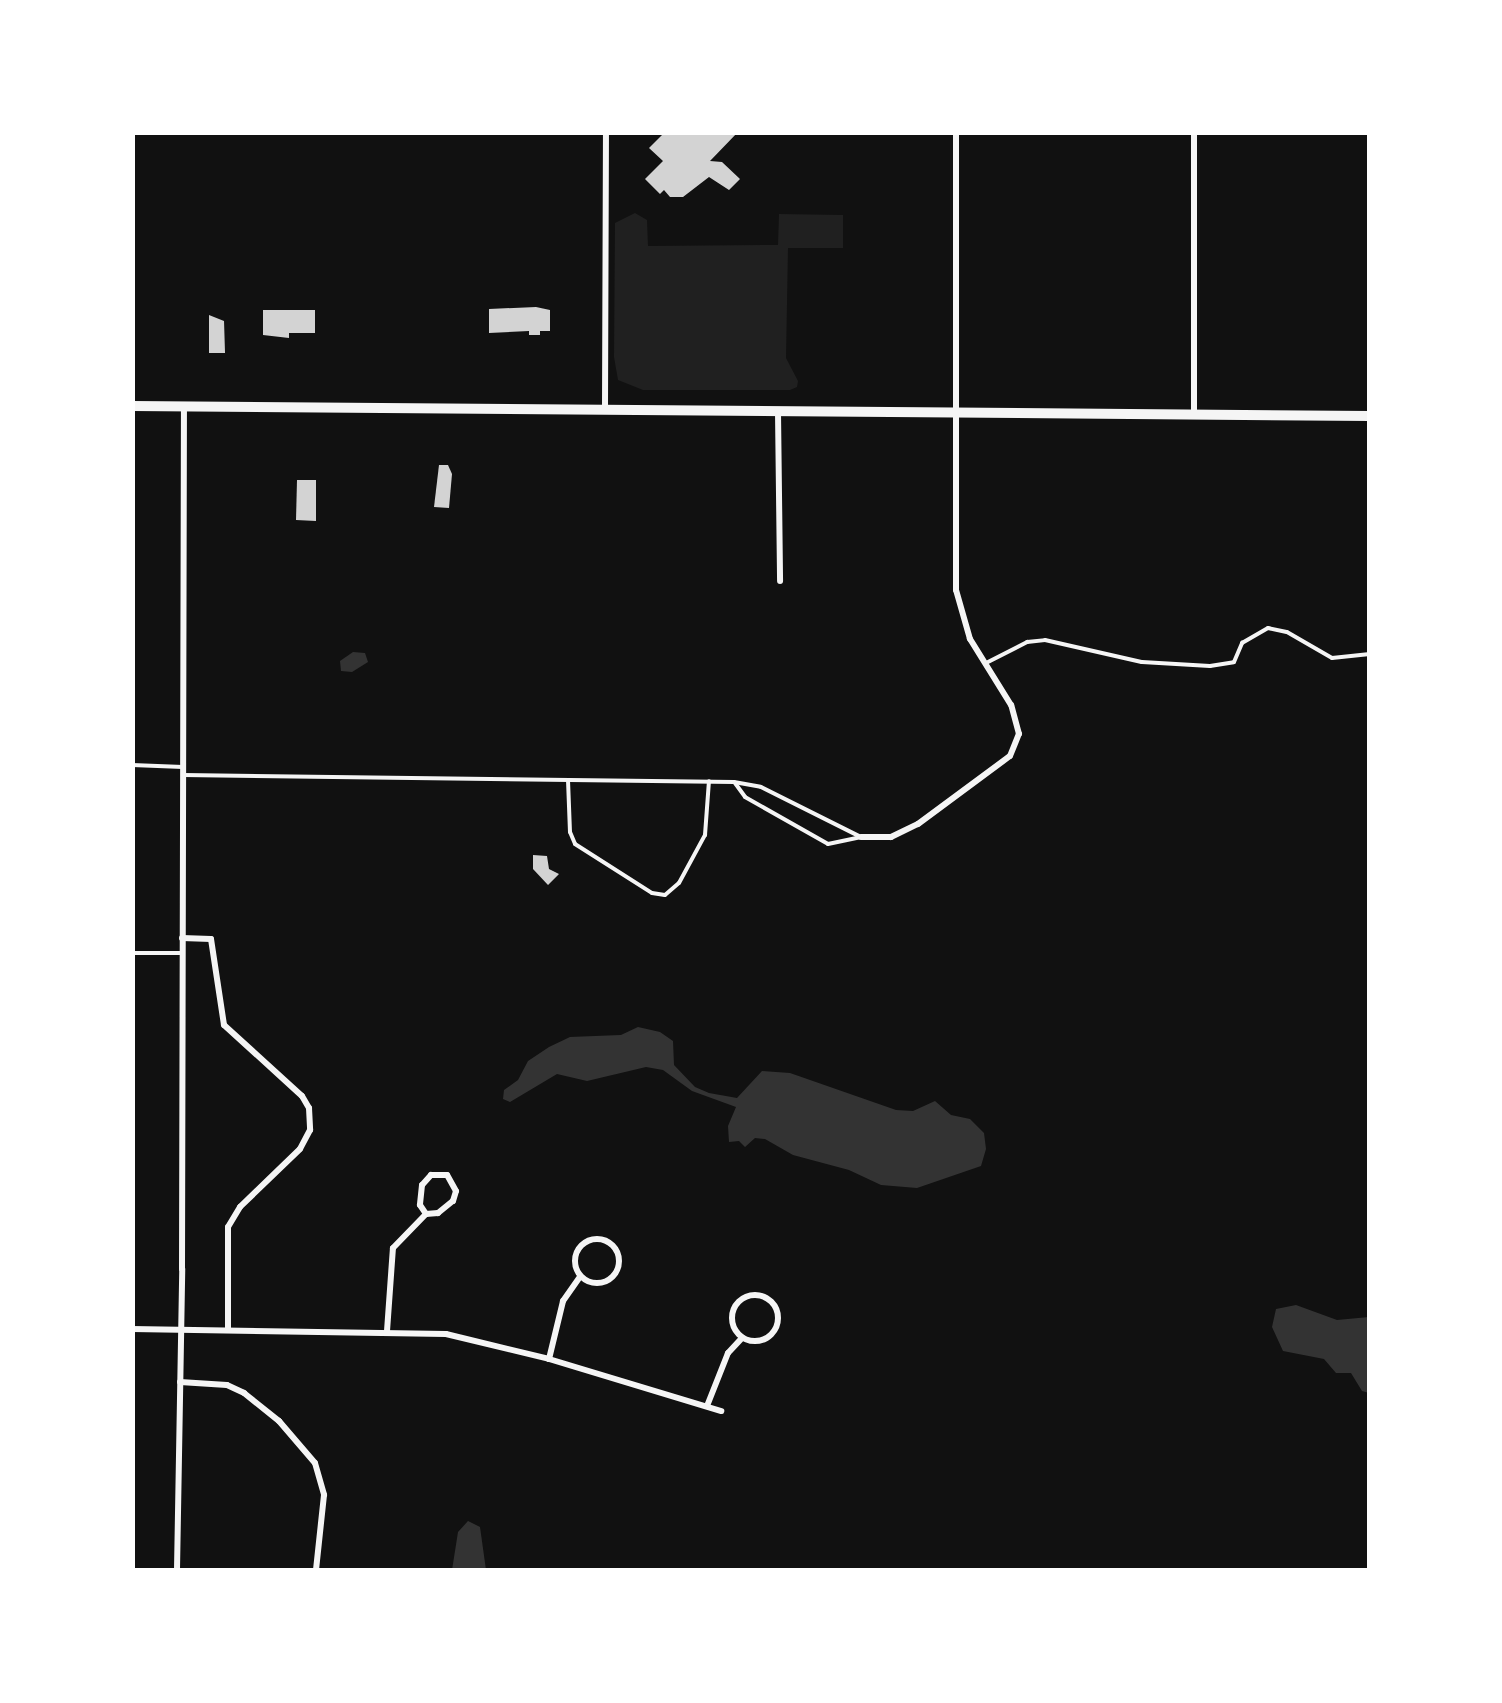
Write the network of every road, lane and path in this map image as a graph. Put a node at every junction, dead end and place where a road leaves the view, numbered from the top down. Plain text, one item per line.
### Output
1 (606, 132) edge
2 (956, 132) edge
3 (1194, 132) edge
4 (132, 406) edge
5 (184, 406) junction
6 (605, 409) junction
7 (778, 411) junction
8 (954, 412) junction
9 (1194, 414) junction
10 (1370, 416) edge
11 (780, 581) dead end
12 (1370, 654) edge
13 (985, 663) junction
14 (132, 766) edge
15 (183, 771) junction
16 (568, 780) junction
17 (709, 781) junction
18 (734, 782) junction
19 (860, 838) junction
20 (182, 938) junction
21 (132, 953) edge
22 (182, 953) junction
23 (426, 1214) junction
24 (580, 1277) junction
25 (132, 1330) edge
26 (180, 1330) junction
27 (228, 1330) junction
28 (387, 1331) junction
29 (742, 1338) junction
30 (549, 1359) junction
31 (180, 1382) junction
32 (707, 1406) junction
33 (721, 1411) dead end
34 (178, 1566) edge
35 (316, 1570) edge

1 - 6 street
2 - 8 street
3 - 9 street
4 - 5 main road
5 - 6 main road
5 - 15 street
6 - 7 main road
7 - 8 main road
7 - 11 street
8 - 9 main road
8 - 13 street
9 - 10 main road
12 - 13 lane
13 - 19 street
14 - 15 lane
15 - 16 lane
15 - 20 street
16 - 17 lane
16 - 17 lane
17 - 18 lane
18 - 19 lane
18 - 19 lane
20 - 22 street
20 - 27 street
21 - 22 lane
22 - 26 street
23 - 23 street
23 - 28 street
24 - 24 street
24 - 30 street
25 - 26 street
26 - 27 street
26 - 31 street
27 - 28 street
28 - 30 street
29 - 29 street
29 - 32 street
30 - 32 street
31 - 34 street
31 - 35 street
32 - 33 street

